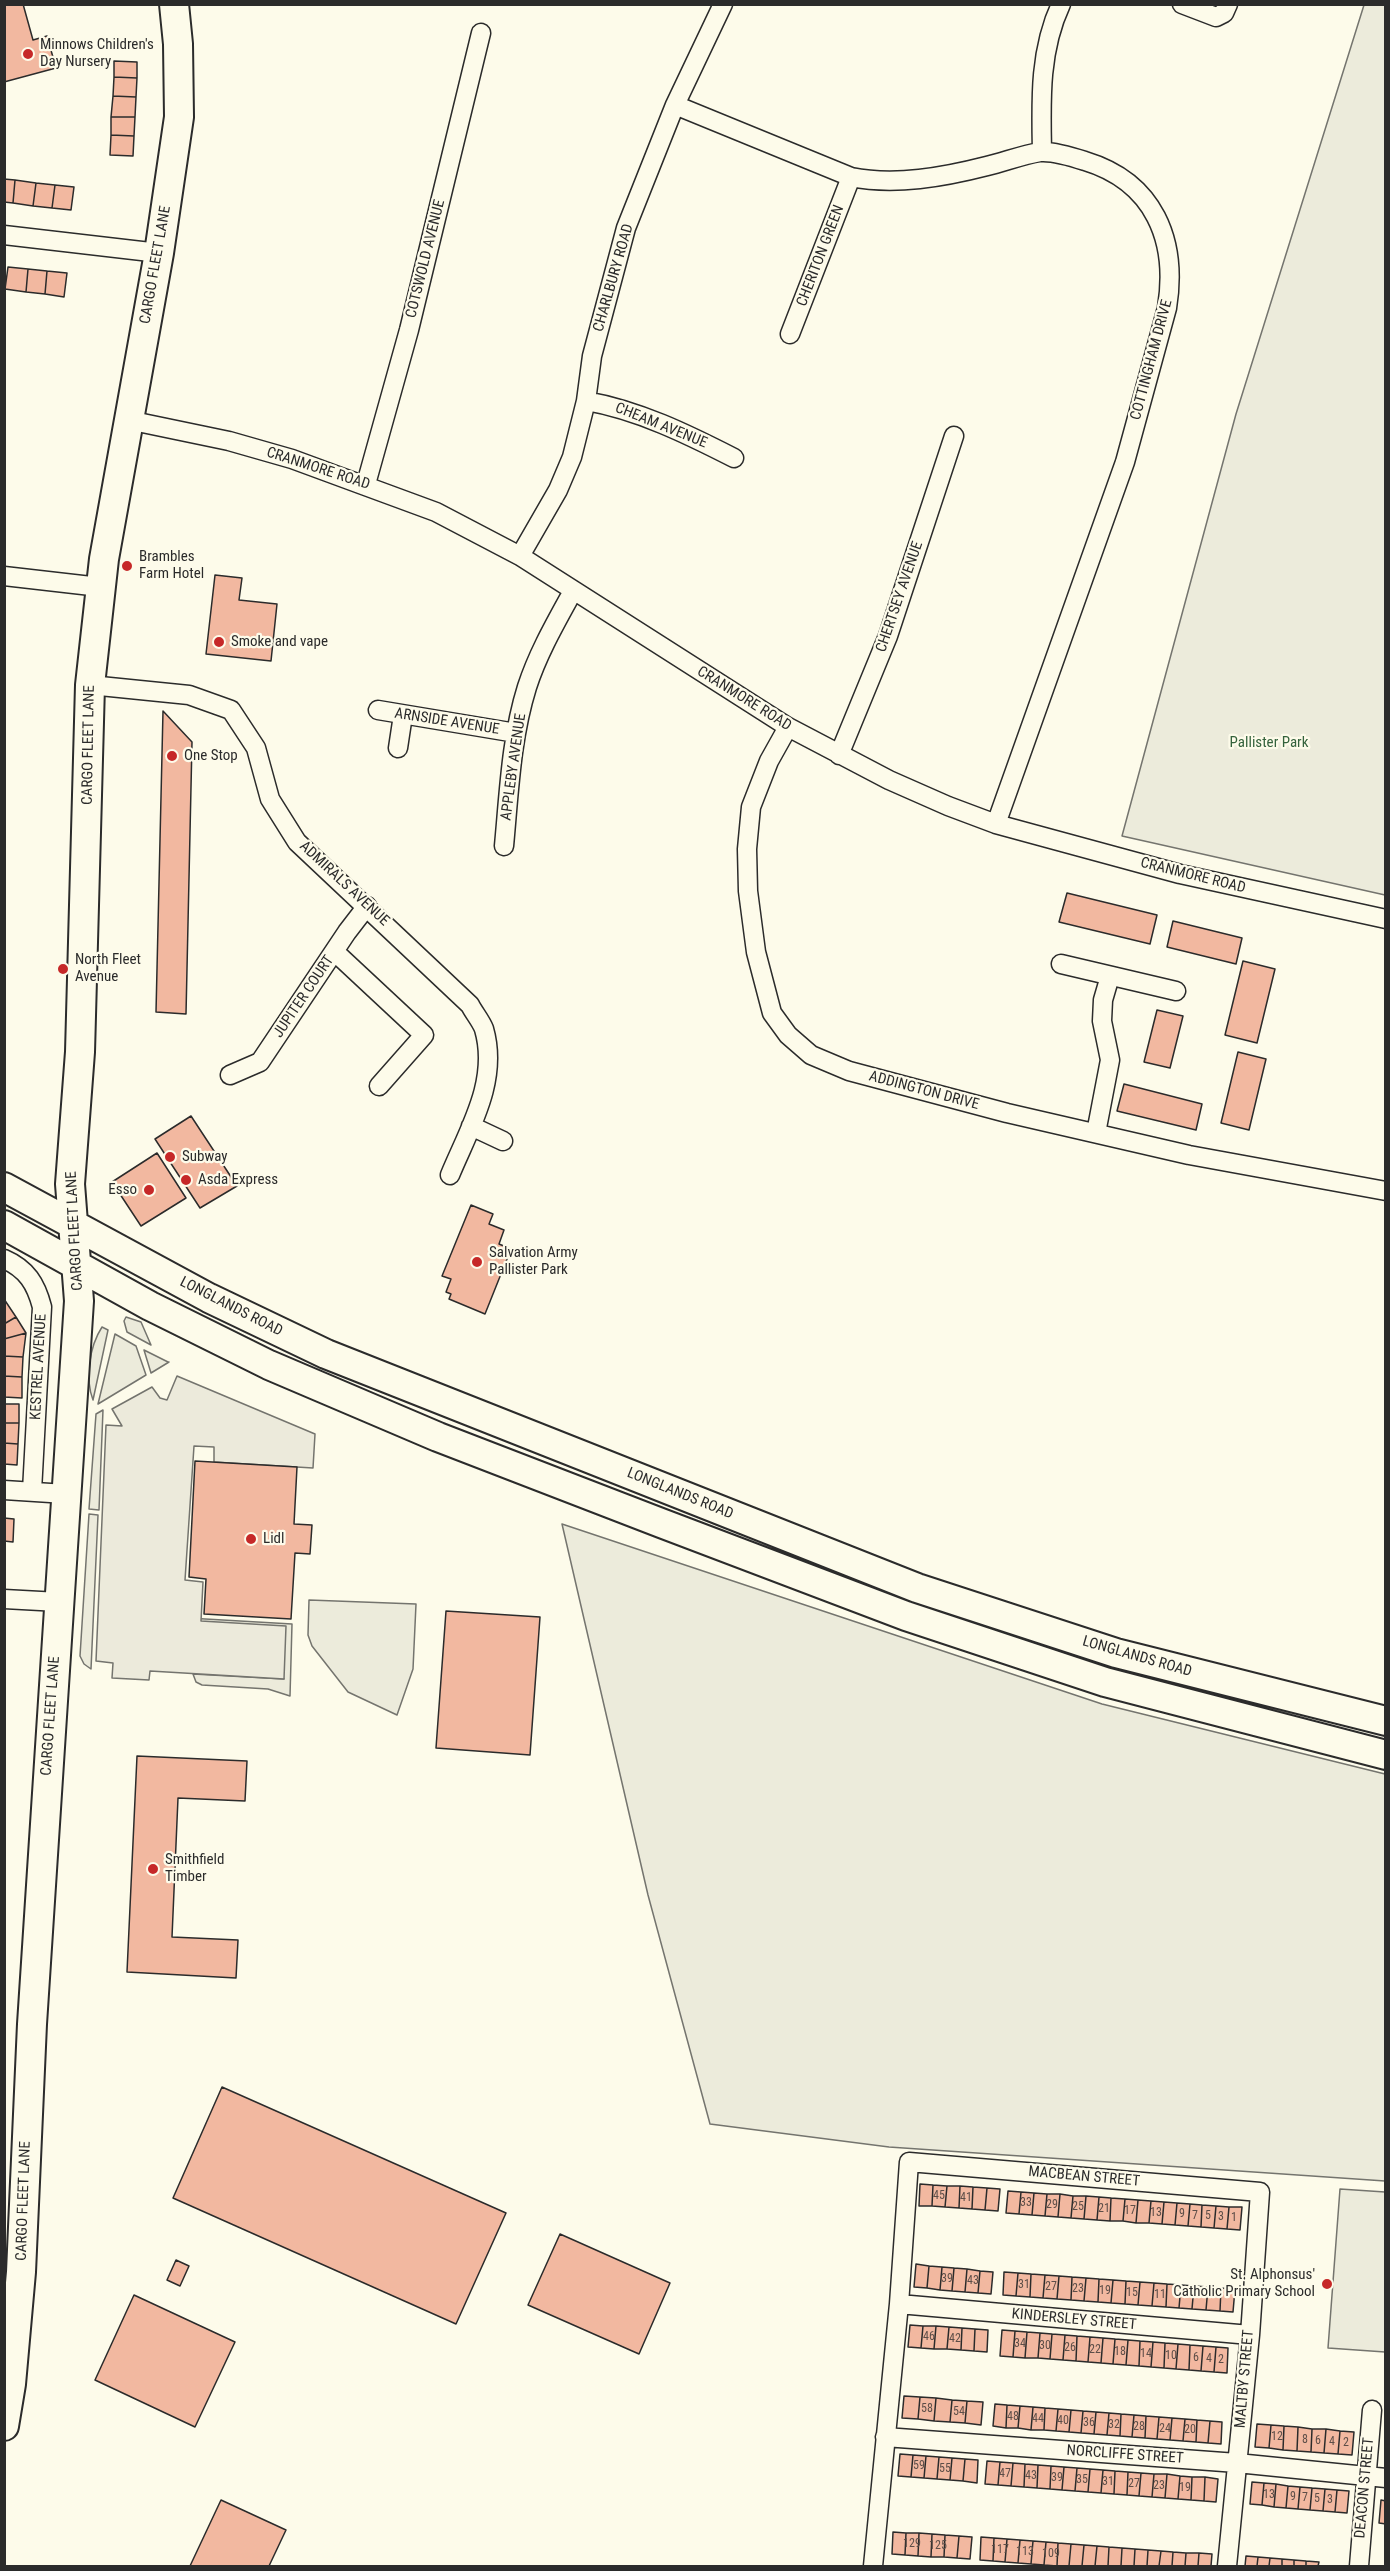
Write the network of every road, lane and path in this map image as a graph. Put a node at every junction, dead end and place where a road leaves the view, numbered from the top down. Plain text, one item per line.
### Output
1 (174, 4) edge
2 (723, 4) edge
3 (1061, 4) edge
4 (1182, 4) edge
5 (1228, 4) edge
6 (481, 33) dead end
7 (675, 105) junction
8 (1042, 152) junction
9 (851, 177) junction
10 (4, 235) edge
11 (159, 253) junction
12 (790, 334) dead end
13 (586, 401) junction
14 (128, 420) junction
15 (954, 435) dead end
16 (734, 458) dead end
17 (366, 484) junction
18 (520, 556) junction
19 (4, 576) edge
20 (100, 587) junction
21 (573, 591) junction
22 (90, 685) junction
23 (378, 710) dead end
24 (404, 715) junction
25 (788, 728) junction
26 (516, 733) junction
27 (398, 748) dead end
28 (838, 755) junction
29 (996, 824) junction
30 (504, 846) dead end
31 (367, 906) junction
32 (1386, 919) edge
33 (335, 952) junction
34 (1061, 964) dead end
35 (1110, 976) junction
36 (1176, 991) dead end
37 (230, 1075) dead end
38 (379, 1086) dead end
39 (471, 1126) junction
40 (1096, 1133) junction
41 (503, 1141) dead end
42 (450, 1175) dead end
43 (4, 1186) edge
44 (1386, 1191) edge
45 (73, 1224) junction
46 (4, 1225) edge
47 (4, 1259) edge
48 (76, 1265) junction
49 (4, 1490) edge
50 (32, 1491) junction
51 (66, 1494) junction
52 (4, 1599) edge
53 (59, 1602) junction
54 (1386, 1721) edge
55 (1386, 1755) edge
56 (1260, 2192) joint
57 (899, 2304) junction
58 (1250, 2335) junction
59 (1372, 2410) dead end
60 (4, 2426) edge
61 (885, 2437) junction
62 (1237, 2463) junction
63 (1366, 2476) junction
64 (1386, 2478) edge
65 (873, 2566) edge
66 (1227, 2566) edge
67 (1359, 2566) edge

1 - 11 main road, CARGO FLEET LANE
2 - 7 street, CHARLBURY ROAD
3 - 8 street
4 - 5 street
6 - 17 street, COTSWOLD AVENUE
7 - 9 street, COTTINGHAM DRIVE
7 - 13 street, CHARLBURY ROAD
8 - 9 street, COTTINGHAM DRIVE
8 - 29 street, COTTINGHAM DRIVE
9 - 12 street, CHERITON GREEN
10 - 11 street
11 - 14 main road, CARGO FLEET LANE
13 - 16 street, CHEAM AVENUE
13 - 18 street, CHARLBURY ROAD
14 - 17 street, CRANMORE ROAD
14 - 20 main road, CARGO FLEET LANE
15 - 28 street, CHERTSEY AVENUE
17 - 18 street, CRANMORE ROAD
18 - 21 street, CRANMORE ROAD
19 - 20 street
20 - 22 main road, CARGO FLEET LANE
21 - 25 street, CRANMORE ROAD
21 - 26 street, APPLEBY AVENUE
22 - 31 street, ADMIRALS AVENUE
22 - 45 main road, CARGO FLEET LANE
23 - 24 street, ARNSIDE AVENUE
24 - 26 street, ARNSIDE AVENUE
24 - 27 street
25 - 28 street, CRANMORE ROAD
25 - 40 street, ADDINGTON DRIVE
26 - 30 street, APPLEBY AVENUE
28 - 29 street, CRANMORE ROAD
29 - 32 street, CRANMORE ROAD
31 - 33 street, JUPITER COURT
31 - 39 street, ADMIRALS AVENUE
33 - 37 street, JUPITER COURT
33 - 38 street
34 - 35 street
35 - 36 street
35 - 40 street
39 - 41 street
39 - 42 street, ADMIRALS AVENUE
40 - 44 street, ADDINGTON DRIVE
43 - 45 main road, LONGLANDS ROAD
45 - 48 main road, CARGO FLEET LANE
45 - 54 main road, LONGLANDS ROAD
46 - 48 main road, LONGLANDS ROAD
47 - 50 street, KESTREL AVENUE
48 - 51 main road, CARGO FLEET LANE
48 - 55 main road, LONGLANDS ROAD
49 - 50 street
50 - 51 street
51 - 53 main road, CARGO FLEET LANE
52 - 53 street
53 - 60 main road, CARGO FLEET LANE
56 - 57 street, MACBEAN STREET
56 - 58 street, MALTBY STREET
57 - 58 street, KINDERSLEY STREET
57 - 61 street
58 - 62 street, MALTBY STREET
59 - 63 street, DEACON STREET
61 - 62 street, NORCLIFFE STREET
61 - 65 street
62 - 63 street, NORCLIFFE STREET
62 - 66 street, MALTBY STREET
63 - 64 street, NORCLIFFE STREET
63 - 67 street, DEACON STREET

